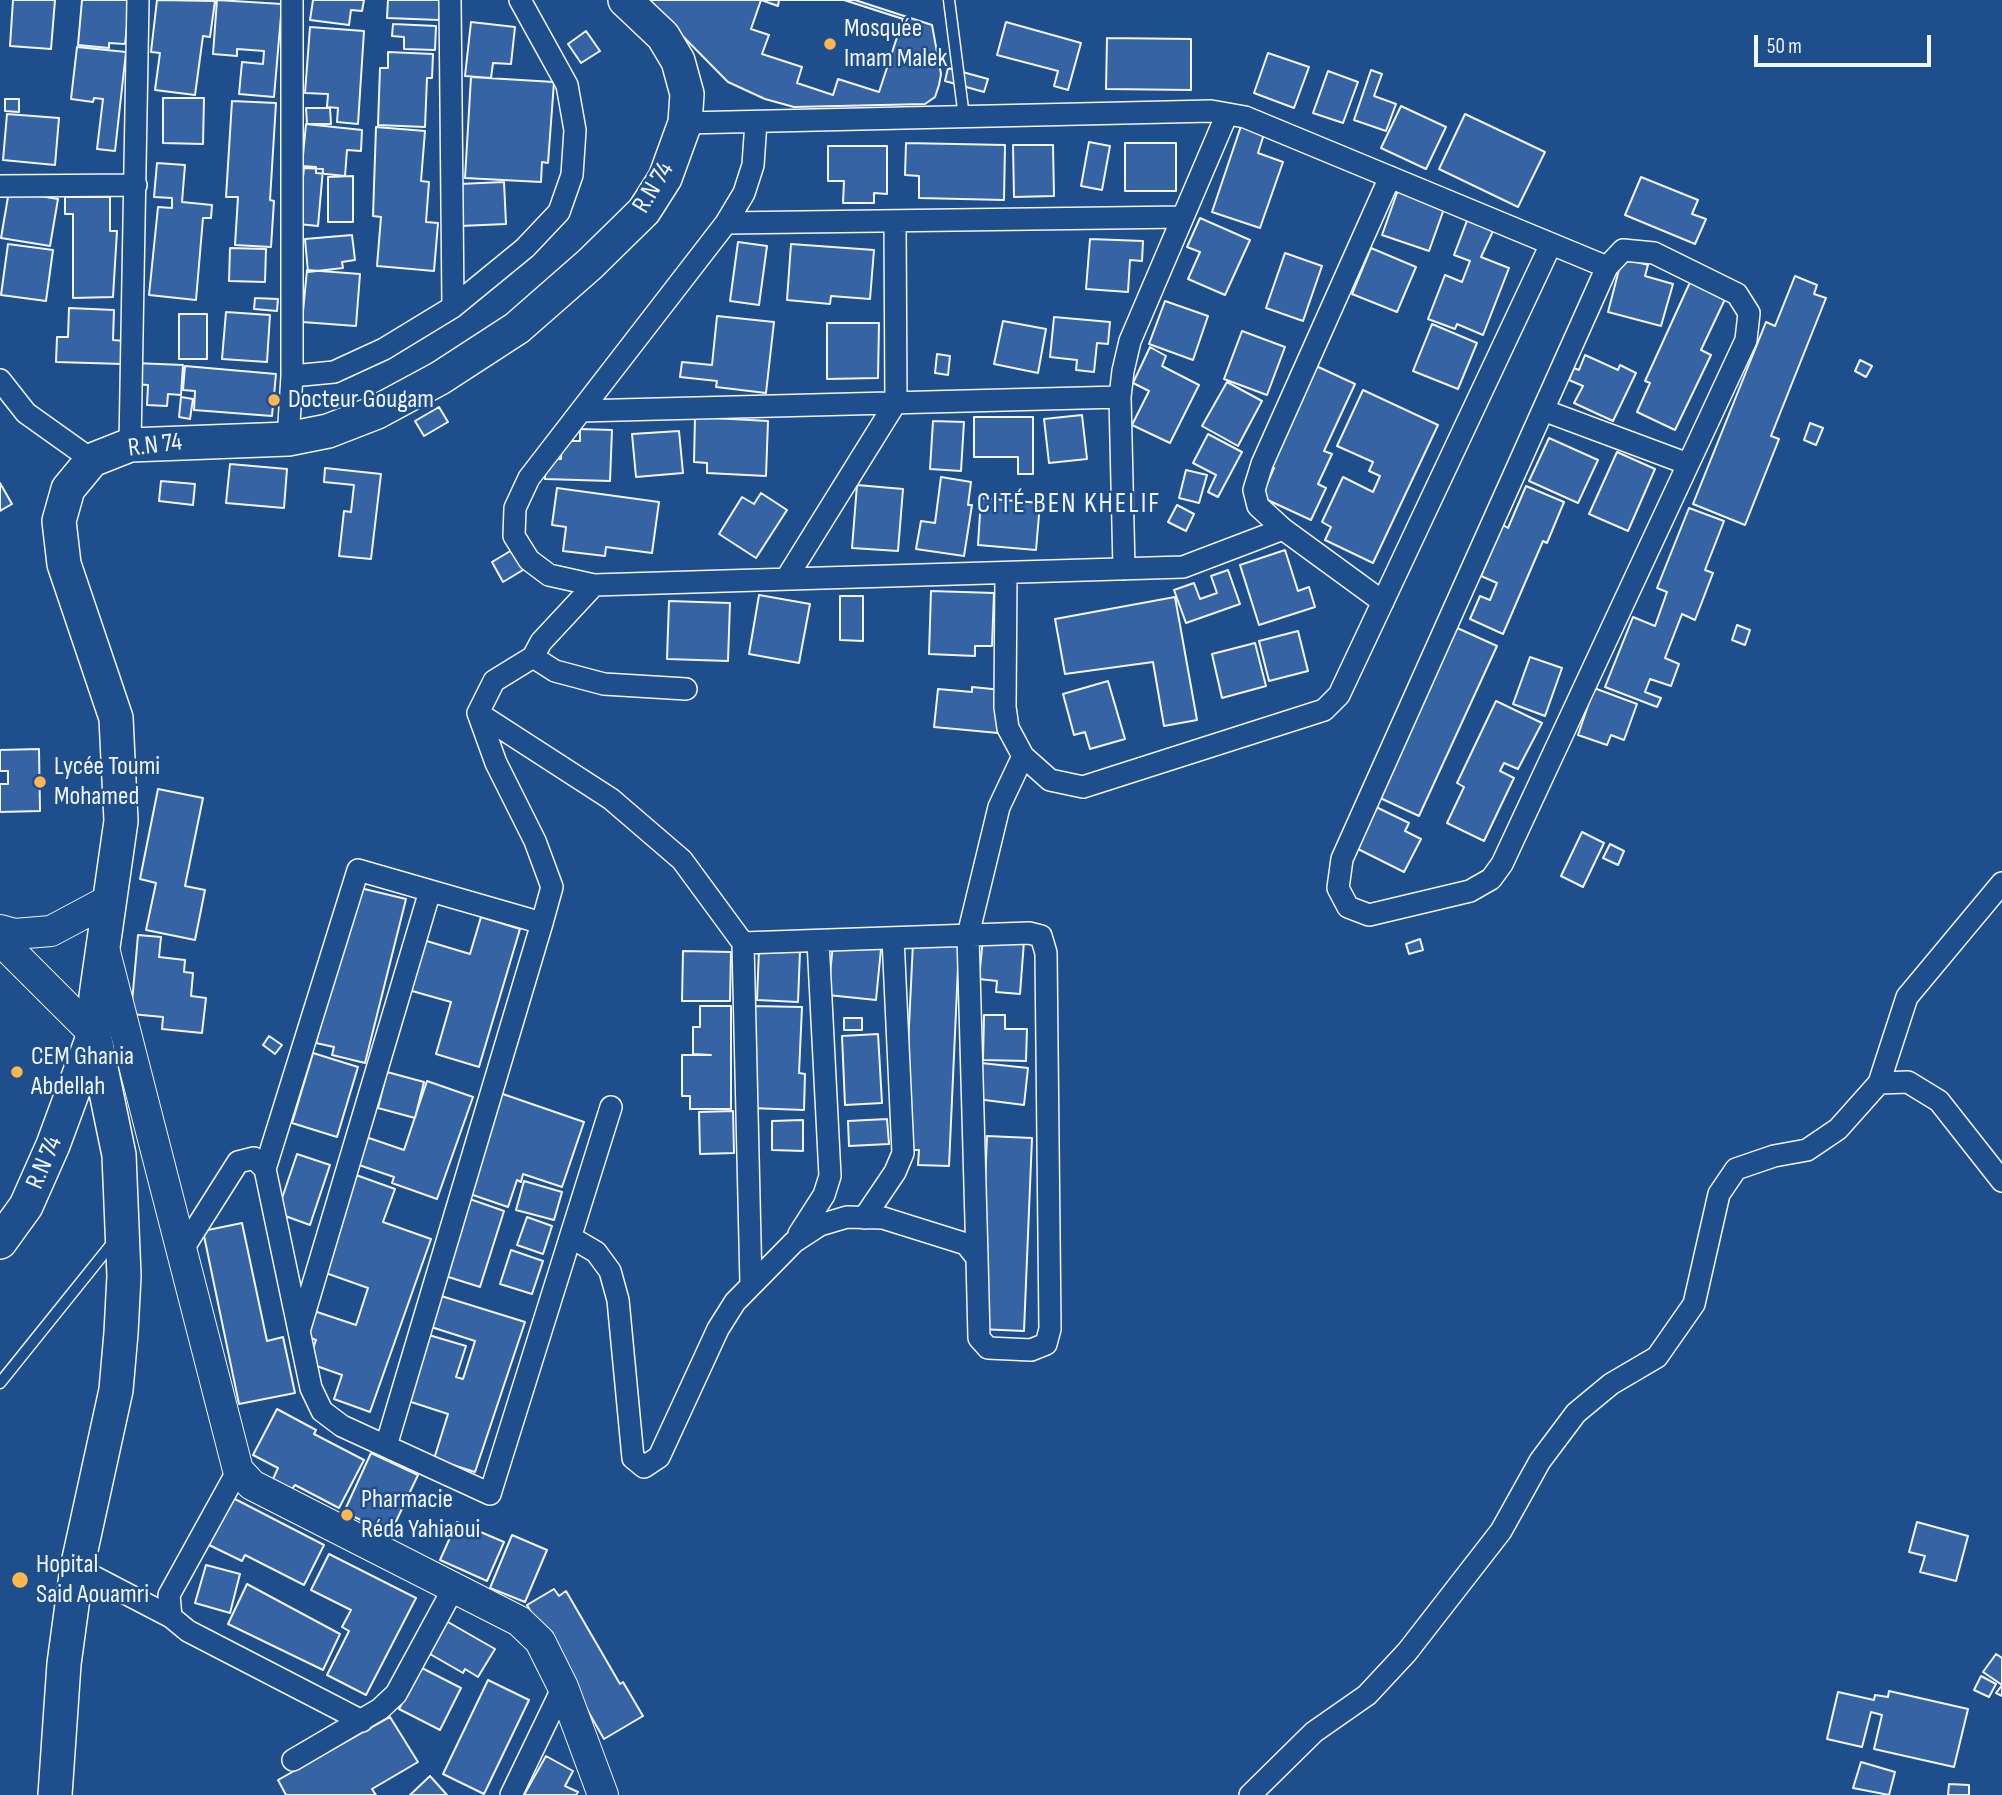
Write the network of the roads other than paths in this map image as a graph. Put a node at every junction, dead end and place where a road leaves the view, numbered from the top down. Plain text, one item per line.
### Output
1 (138, 0) edge
2 (292, 0) edge
3 (450, 0) edge
4 (520, 0) edge
5 (625, 0) edge
6 (949, 0) edge
7 (1227, 114) junction
8 (964, 117) junction
9 (756, 122) junction
10 (685, 123) junction
11 (1390, 177) junction
12 (136, 185) junction
13 (0, 186) edge
14 (1183, 217) junction
15 (895, 221) junction
16 (726, 223) junction
17 (1550, 244) junction
18 (1607, 267) junction
19 (453, 307) junction
20 (292, 376) junction
21 (0, 380) edge
22 (1120, 397) junction
23 (896, 402) junction
24 (1543, 410) junction
25 (581, 411) junction
26 (288, 439) junction
27 (130, 445) junction
28 (92, 460) junction
29 (1688, 464) junction
30 (1283, 529) junction
31 (1124, 569) junction
32 (1006, 573) junction
33 (786, 579) junction
34 (594, 585) junction
35 (1383, 602) junction
36 (533, 657) junction
37 (686, 690) dead end
38 (478, 713) junction
39 (1023, 756) junction
40 (2002, 883) edge
41 (430, 891) junction
42 (111, 899) junction
43 (542, 923) junction
44 (0, 930) edge
45 (968, 935) junction
46 (893, 938) junction
47 (0, 940) edge
48 (818, 941) junction
49 (743, 943) junction
50 (105, 952) junction
51 (94, 1034) junction
52 (1879, 1083) junction
53 (611, 1107) dead end
54 (265, 1169) junction
55 (2002, 1181) edge
56 (864, 1218) junction
57 (121, 1232) junction
58 (572, 1238) junction
59 (794, 1241) junction
60 (0, 1242) edge
61 (181, 1252) junction
62 (977, 1258) junction
63 (751, 1284) junction
64 (299, 1331) junction
65 (0, 1383) edge
66 (386, 1446) junction
67 (238, 1470) junction
68 (77, 1568) junction
69 (453, 1589) junction
70 (171, 1617) junction
71 (563, 1687) junction
72 (362, 1721) junction
73 (293, 1760) dead end
74 (55, 1795) edge
75 (512, 1795) edge
76 (603, 1795) edge
77 (1250, 1795) edge

1 - 12 street
2 - 20 street
3 - 19 street
4 - 19 street
5 - 10 main road, R.N 74
6 - 8 lane
7 - 8 street
7 - 11 street
7 - 14 street
8 - 9 street
9 - 10 street
9 - 16 street
10 - 26 main road, R.N 74
11 - 17 street
11 - 30 street
12 - 13 street
12 - 27 street
14 - 15 street
14 - 22 street
15 - 16 street
15 - 23 street
16 - 25 street
17 - 18 street
17 - 35 street
18 - 24 street
18 - 29 street
19 - 20 street
20 - 26 street
21 - 28 street
22 - 23 street
22 - 31 street
23 - 25 street
23 - 33 street
24 - 29 street
24 - 29 street
25 - 34 street
26 - 27 main road, R.N 74
27 - 28 main road, R.N 74
28 - 42 main road, R.N 74
30 - 31 street
30 - 35 street
31 - 32 street
32 - 33 street
32 - 39 street
33 - 34 street
34 - 36 street
35 - 39 street
36 - 37 street
36 - 38 street
38 - 43 street
38 - 49 street
39 - 45 street
40 - 52 street
41 - 43 street
41 - 54 street
41 - 64 street
42 - 44 street
42 - 50 main road, R.N 74
43 - 66 street
45 - 46 street
45 - 62 street
45 - 62 street
46 - 48 street
46 - 56 street
47 - 51 street
48 - 49 street
48 - 59 street
49 - 63 street
50 - 51 main road, R.N 74
50 - 61 street
51 - 57 main road
51 - 60 main road, R.N 74
52 - 55 street
52 - 77 street
53 - 58 street
54 - 61 street
54 - 64 street
56 - 59 street
56 - 62 street
57 - 65 lane
57 - 68 main road
58 - 63 street
58 - 66 street
59 - 63 street
61 - 67 street
64 - 66 street
67 - 69 street
67 - 70 street
68 - 70 street
68 - 74 main road
69 - 71 street
69 - 72 street
70 - 72 street
71 - 75 street
71 - 76 street
72 - 73 street

